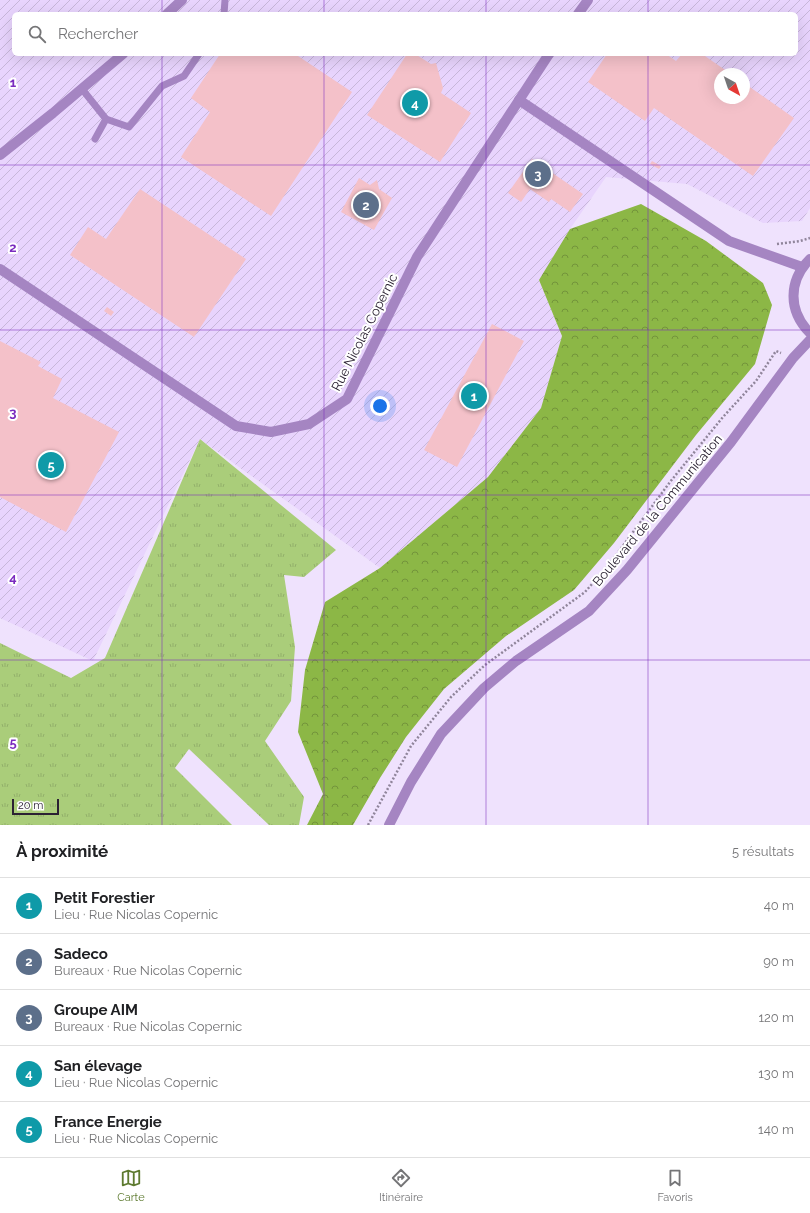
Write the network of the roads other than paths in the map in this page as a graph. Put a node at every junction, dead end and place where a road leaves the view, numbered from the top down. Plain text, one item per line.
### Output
1 (182, 0) edge
2 (226, 0) edge
3 (588, 0) edge
4 (169, 12) edge
5 (224, 12) edge
6 (579, 12) edge
7 (121, 56) edge
8 (198, 56) edge
9 (548, 56) edge
10 (82, 89) junction
11 (519, 100) junction
12 (106, 119) junction
13 (95, 140) dead end
14 (0, 155) edge
15 (810, 259) edge
16 (802, 267) junction
17 (0, 269) edge
18 (810, 333) edge
19 (810, 340) edge
20 (389, 825) edge

1 - 4 street
2 - 5 lane
3 - 6 street
7 - 10 street
8 - 12 lane
9 - 11 street, Rue Nicolas Copernic
10 - 12 lane
10 - 14 street
11 - 16 street
11 - 17 street, Rue Nicolas Copernic
12 - 13 lane
15 - 16 street
16 - 18 street
19 - 20 street, Boulevard de la Communication

